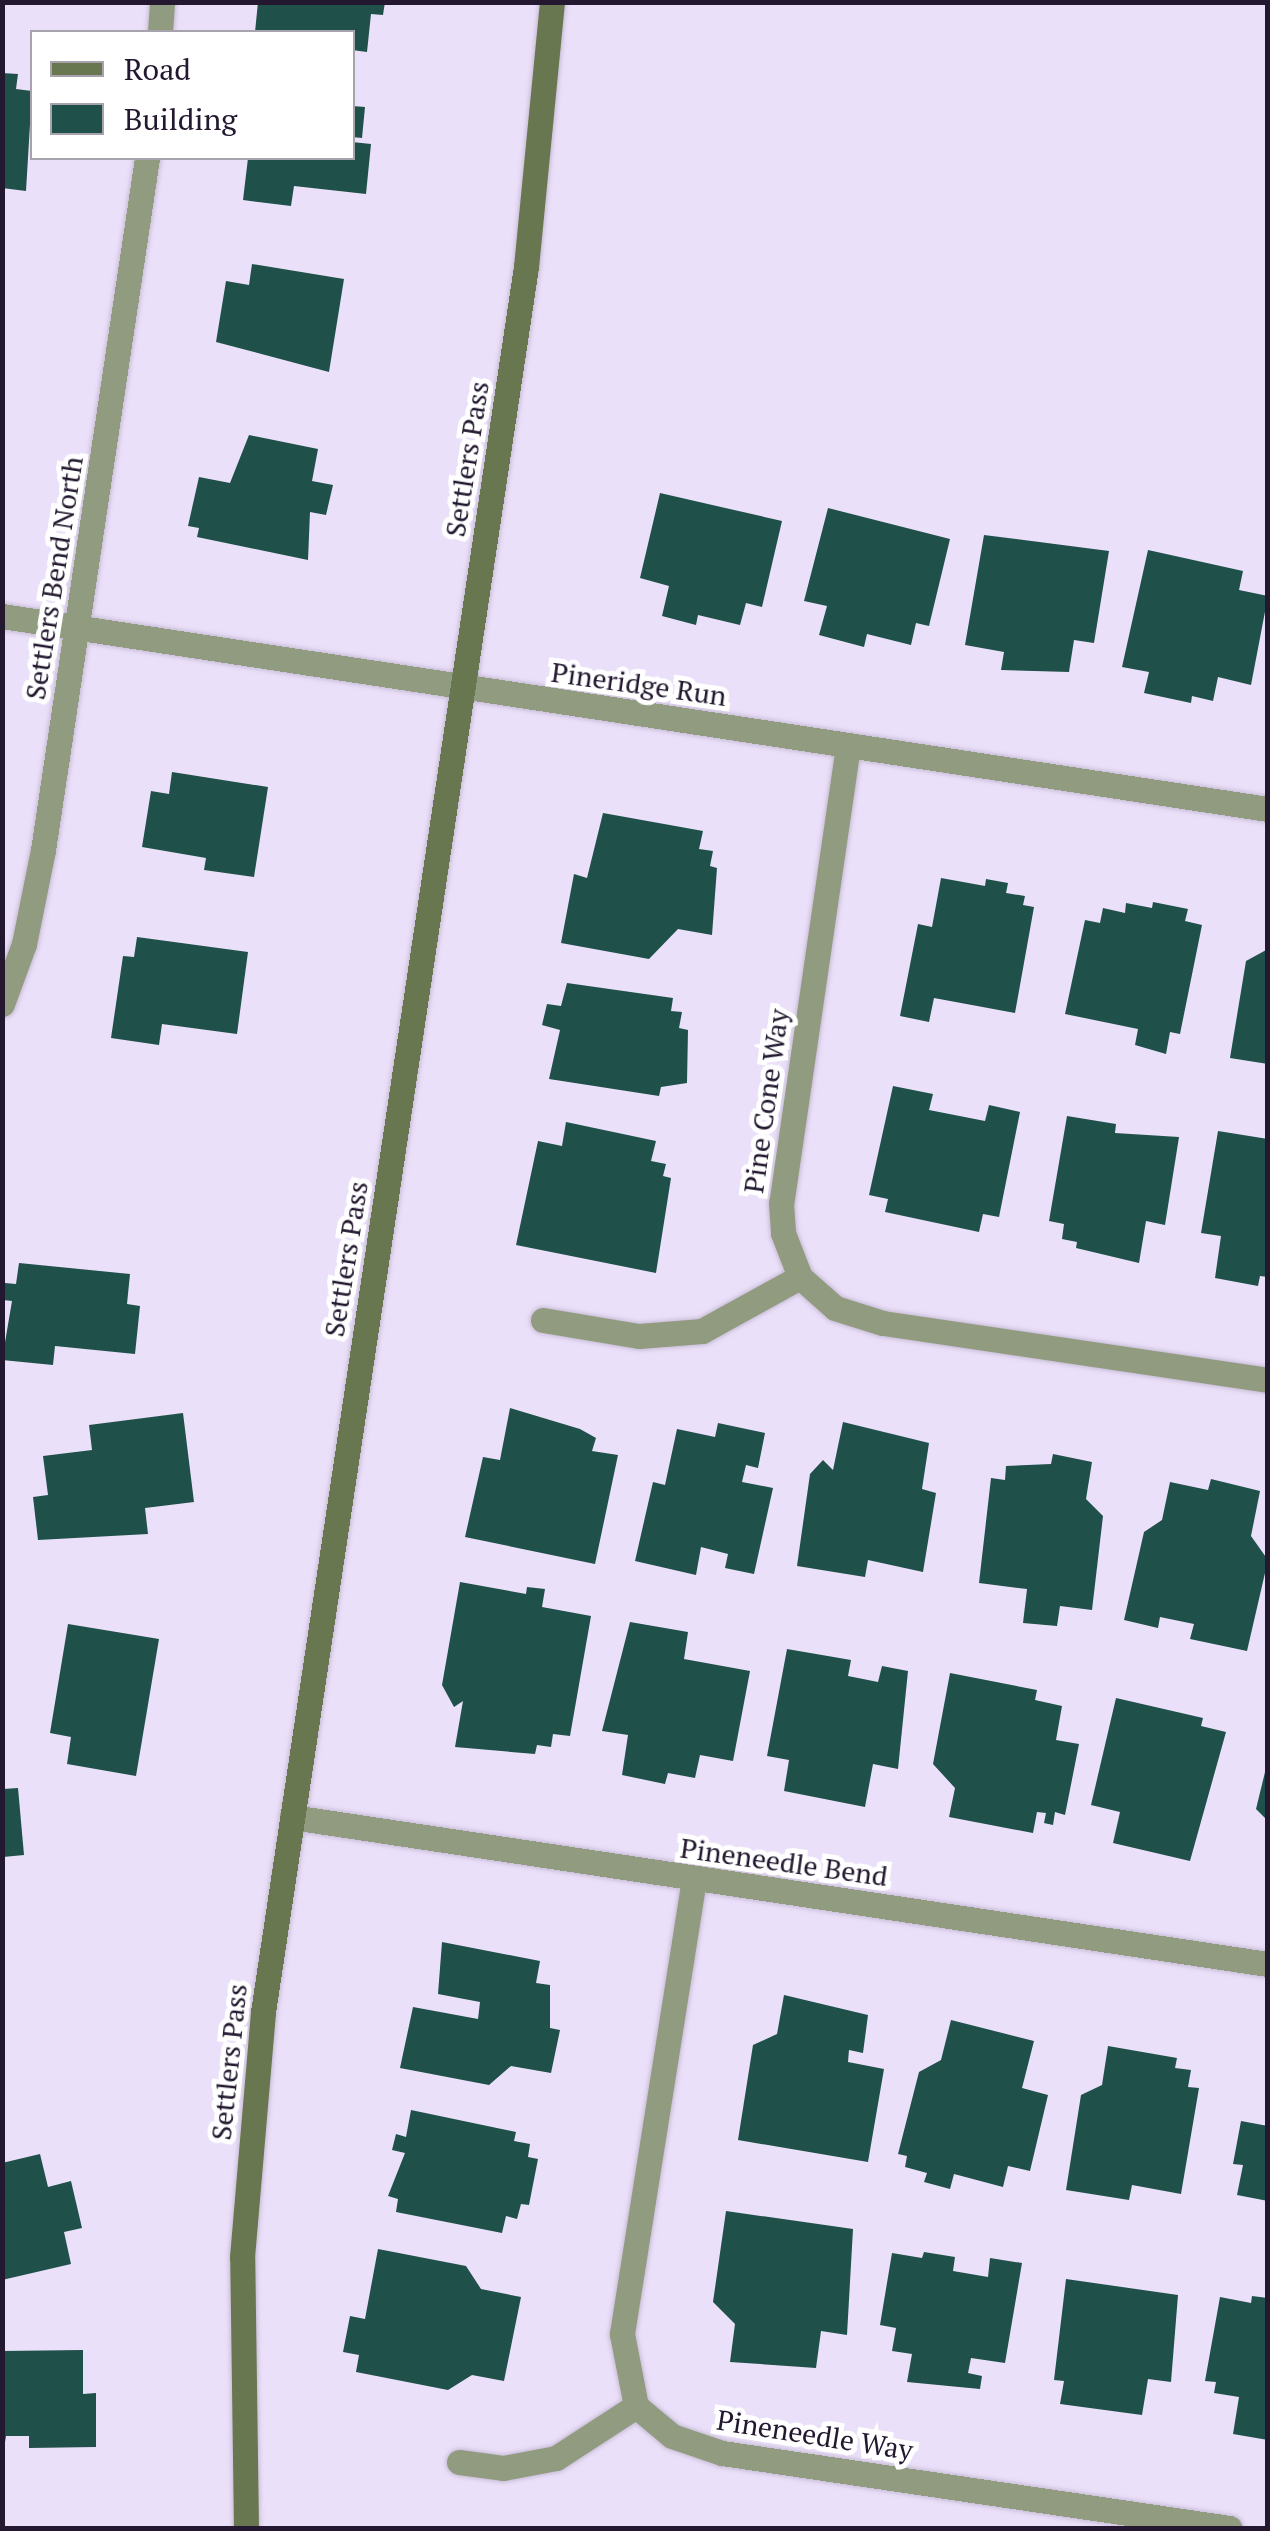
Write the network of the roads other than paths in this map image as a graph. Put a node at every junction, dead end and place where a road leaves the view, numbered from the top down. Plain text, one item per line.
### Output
1 (162, 2) edge
2 (552, 2) edge
3 (160, 30) edge
4 (147, 160) edge
5 (2, 616) edge
6 (76, 628) junction
7 (462, 688) junction
8 (848, 746) junction
9 (1268, 809) edge
10 (2, 1004) edge
11 (800, 1278) junction
12 (543, 1320) dead end
13 (1268, 1380) edge
14 (292, 1817) junction
15 (694, 1879) junction
16 (1268, 1964) edge
17 (636, 2406) junction
18 (459, 2462) dead end
19 (246, 2528) edge
20 (1229, 2528) edge

1 - 3 street
2 - 7 street, Settlers Pass
4 - 6 street, Settlers Bend North
5 - 6 street, Pineridge Run
6 - 7 street, Pineridge Run
6 - 10 street, Settlers Bend North
7 - 8 street, Pineridge Run
7 - 14 street, Settlers Pass
8 - 9 street, Pineridge Run
8 - 11 street, Pine Cone Way
11 - 12 street
11 - 13 street
14 - 15 street, Pineneedle Bend
14 - 19 street, Settlers Pass
15 - 16 street, Pineneedle Bend
15 - 17 street
17 - 18 street
17 - 20 street, Pineneedle Way

